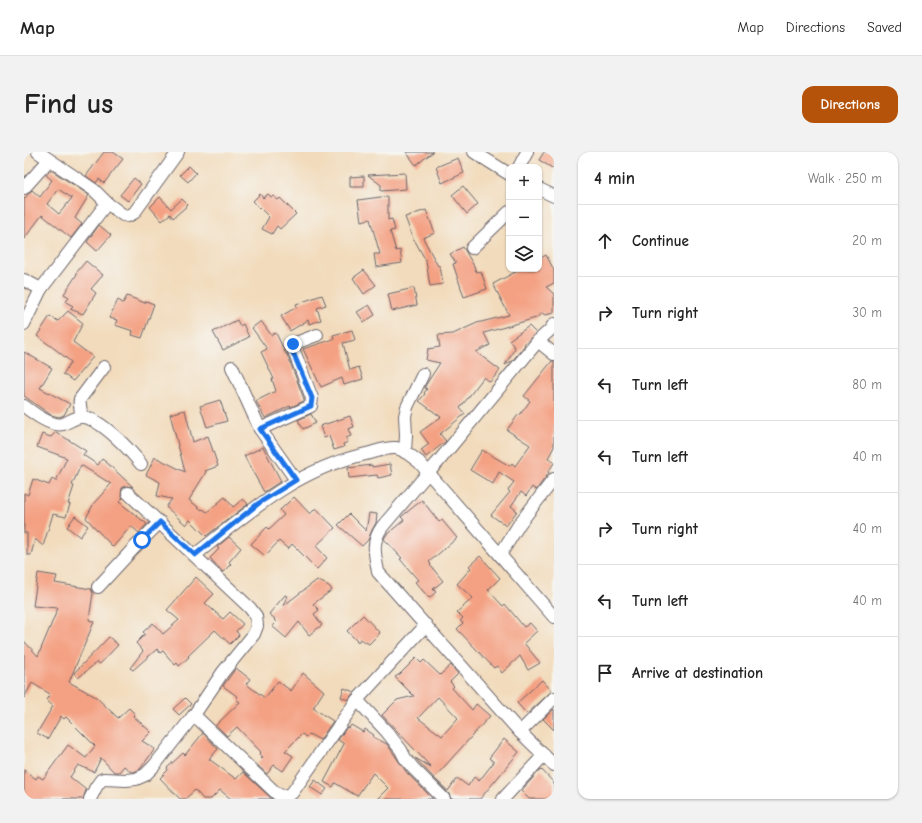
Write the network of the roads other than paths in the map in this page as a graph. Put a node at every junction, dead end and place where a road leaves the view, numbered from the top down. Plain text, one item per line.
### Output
1 (38, 152) edge
2 (178, 152) edge
3 (474, 152) edge
4 (527, 152) edge
5 (49, 160) junction
6 (520, 164) edge
7 (506, 172) edge
8 (24, 188) edge
9 (542, 190) edge
10 (554, 196) edge
11 (107, 203) junction
12 (506, 215) edge
13 (472, 248) dead end
14 (24, 280) edge
15 (40, 289) junction
16 (24, 324) edge
17 (554, 324) edge
18 (317, 336) dead end
19 (538, 341) junction
20 (554, 354) edge
21 (104, 366) dead end
22 (232, 367) dead end
23 (423, 374) dead end
24 (24, 406) edge
25 (80, 417) junction
26 (260, 429) junction
27 (405, 452) junction
28 (141, 464) dead end
29 (428, 473) junction
30 (296, 480) junction
31 (554, 480) edge
32 (128, 493) dead end
33 (549, 494) edge
34 (160, 522) junction
35 (195, 555) junction
36 (500, 556) junction
37 (98, 587) dead end
38 (554, 617) edge
39 (426, 625) junction
40 (554, 698) edge
41 (358, 700) junction
42 (194, 715) junction
43 (520, 732) junction
44 (544, 755) junction
45 (554, 765) edge
46 (90, 799) edge
47 (444, 799) edge
48 (503, 799) edge

1 - 5 street
2 - 11 street
3 - 7 street
4 - 6 street
5 - 8 street
5 - 11 street
9 - 10 street
11 - 15 street
12 - 13 street
14 - 15 street
15 - 16 street
17 - 19 street
18 - 26 street
19 - 20 street
19 - 29 street
21 - 25 street
22 - 26 street
23 - 27 street
24 - 25 street
25 - 28 street
26 - 30 street
27 - 29 street
27 - 30 street
29 - 36 street
29 - 39 street
30 - 35 street
31 - 33 street
32 - 34 street
33 - 36 street
34 - 35 street
34 - 37 street
35 - 42 street
36 - 38 street
39 - 41 street
39 - 43 street
40 - 43 street
41 - 42 street
41 - 47 street
42 - 46 street
43 - 44 street
44 - 45 street
44 - 48 street

